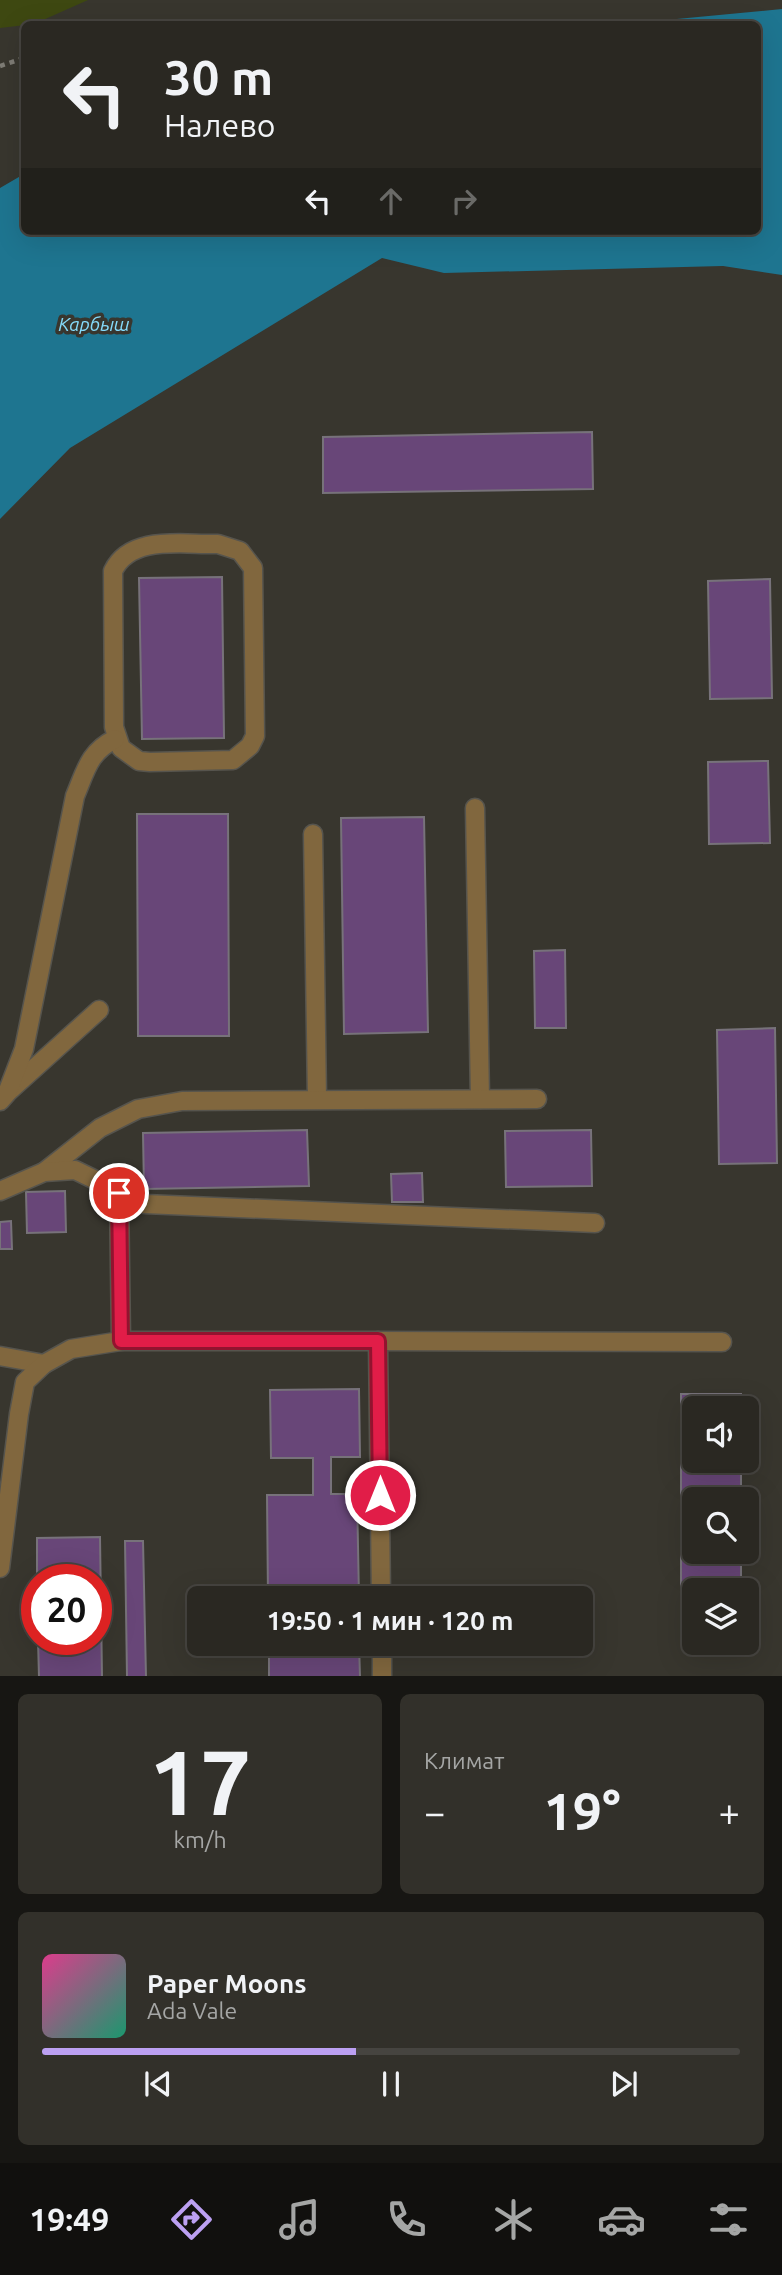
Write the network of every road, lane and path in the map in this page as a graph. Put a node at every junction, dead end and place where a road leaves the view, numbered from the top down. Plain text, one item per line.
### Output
1 (21, 59) edge
2 (0, 66) edge
3 (115, 739) junction
4 (475, 808) dead end
5 (313, 834) dead end
6 (99, 1010) dead end
7 (3, 1097) edge
8 (317, 1099) junction
9 (480, 1099) junction
10 (537, 1100) dead end
11 (44, 1172) junction
12 (0, 1191) edge
13 (119, 1193) junction
14 (595, 1223) dead end
15 (121, 1341) junction
16 (378, 1341) junction
17 (722, 1342) dead end
18 (0, 1356) edge
19 (44, 1364) junction
20 (0, 1568) edge
21 (381, 1586) edge
22 (382, 1656) edge
23 (382, 1676) edge

1 - 2 path
3 - 3 lane
3 - 7 lane
4 - 9 lane
5 - 8 lane
6 - 7 lane
8 - 9 lane
8 - 11 lane
9 - 10 lane
11 - 12 lane
11 - 13 lane
13 - 14 lane
13 - 15 lane
15 - 16 lane
15 - 19 lane
16 - 17 lane
16 - 21 lane
18 - 19 lane
19 - 20 lane
22 - 23 lane

